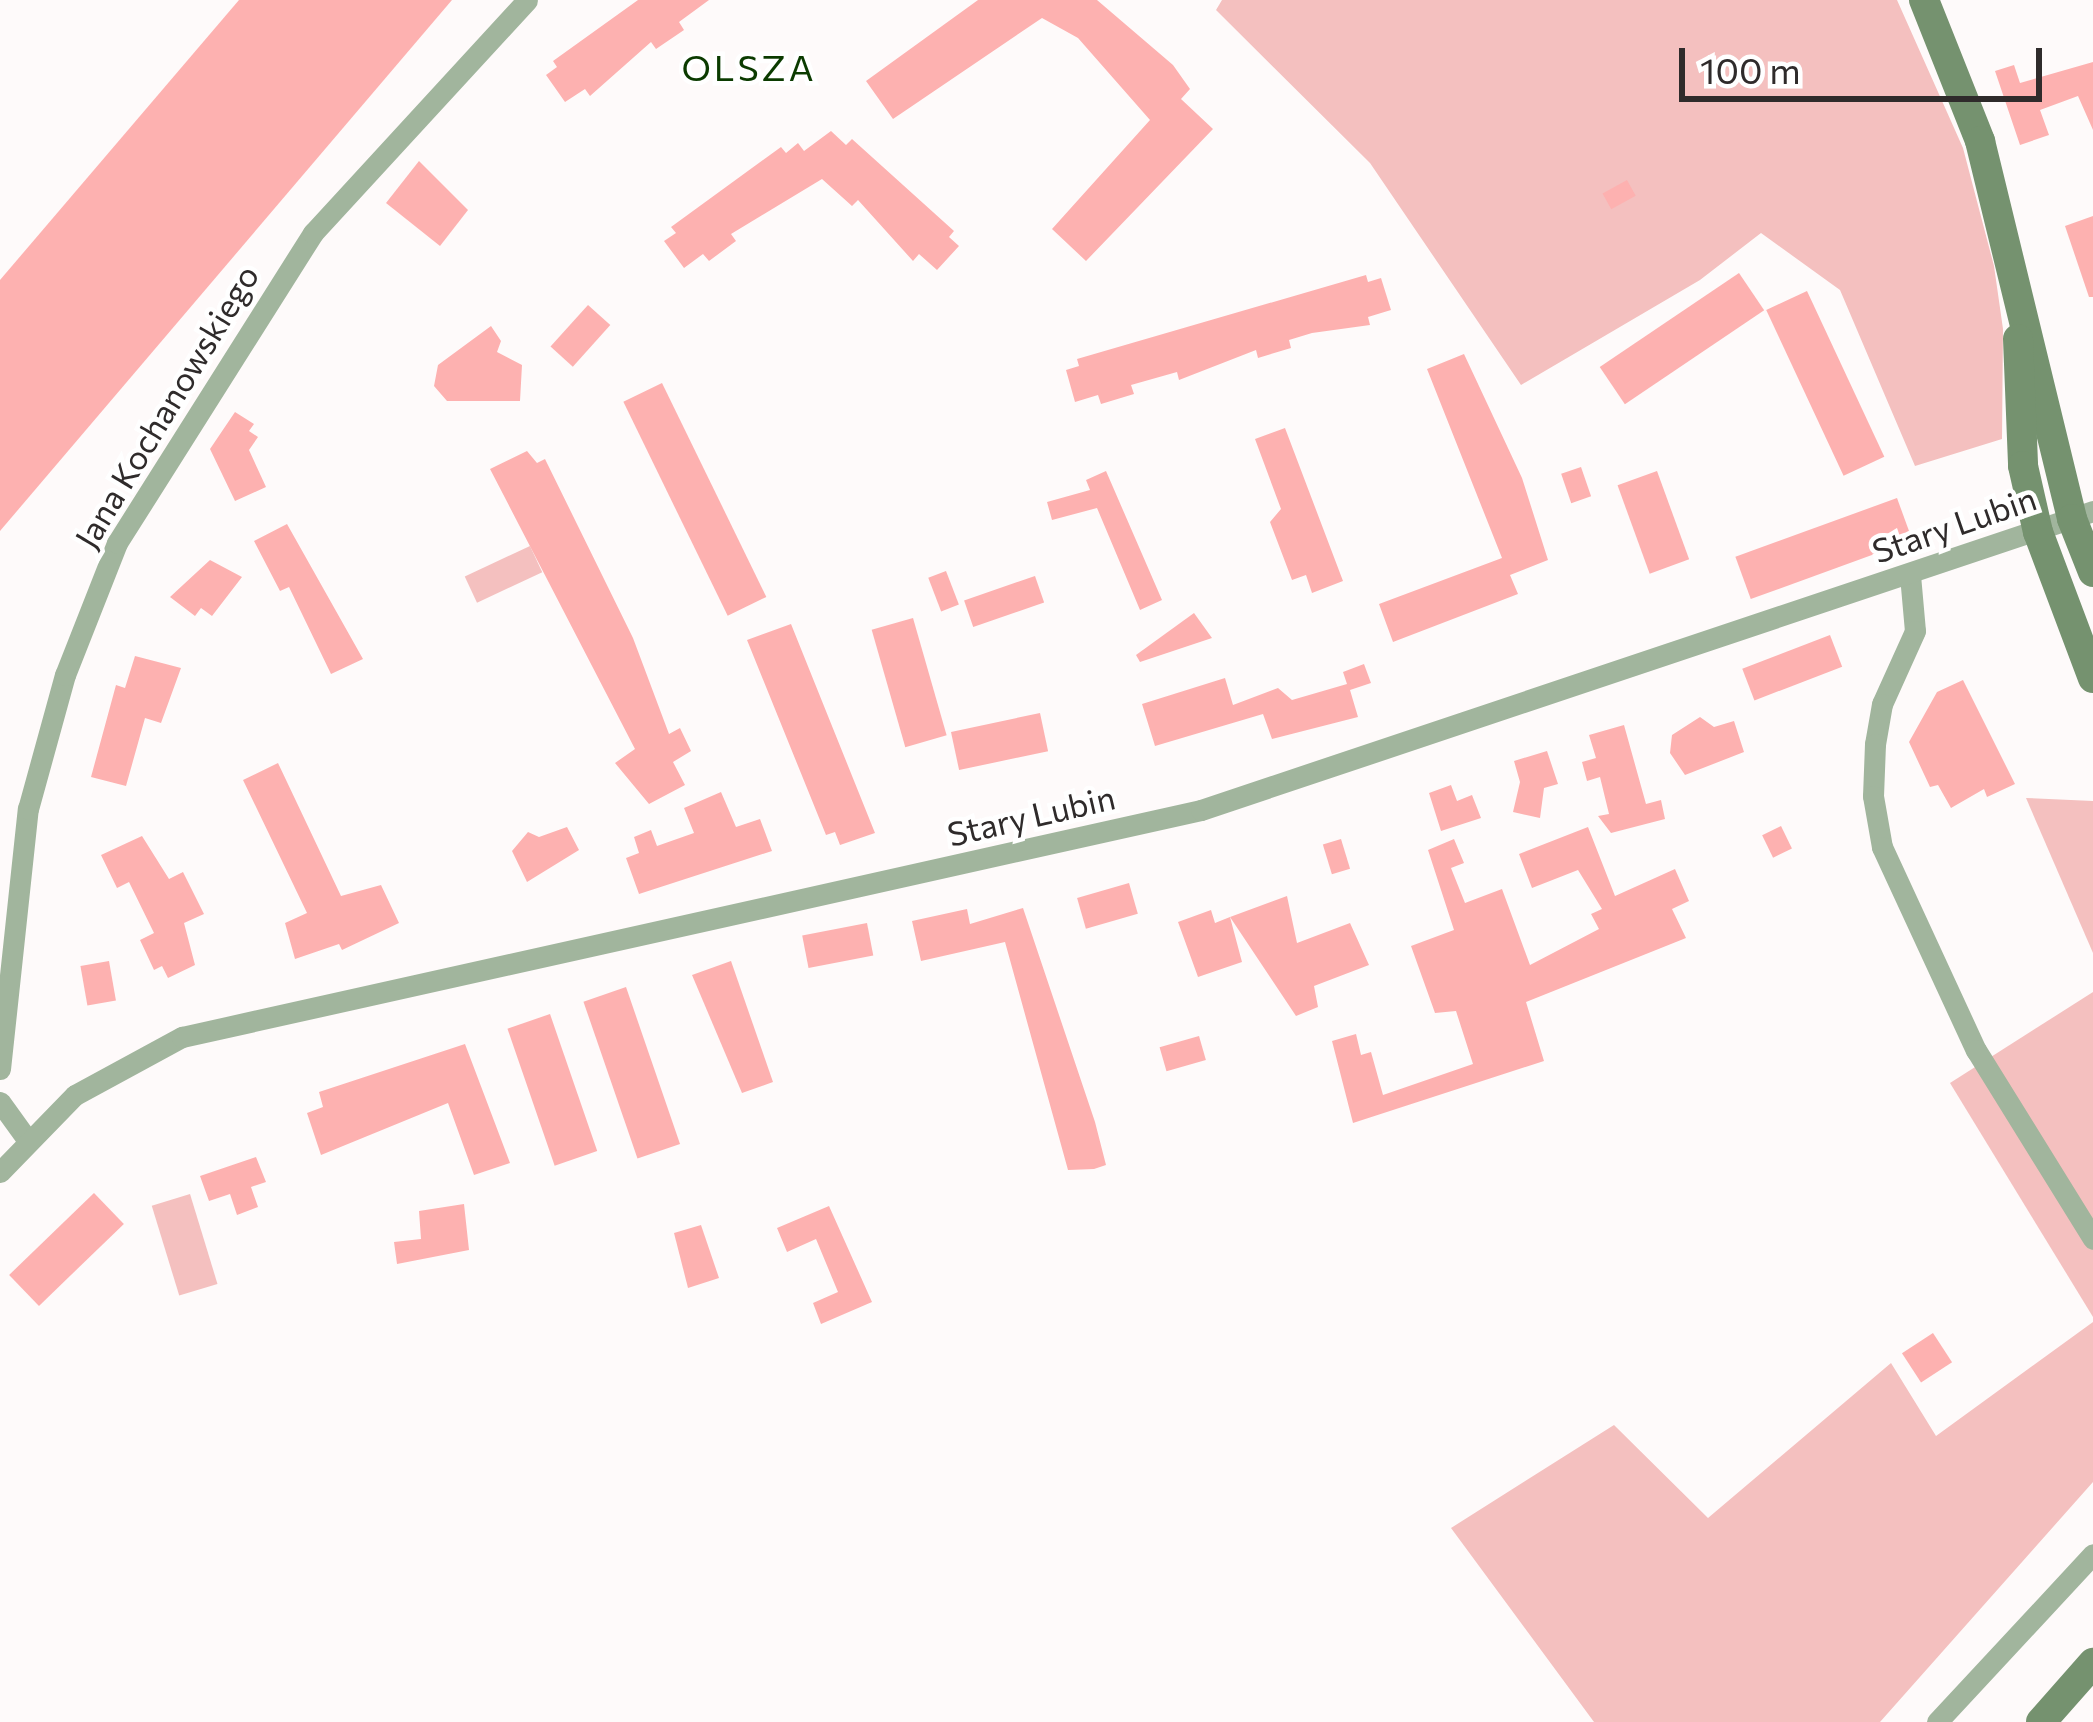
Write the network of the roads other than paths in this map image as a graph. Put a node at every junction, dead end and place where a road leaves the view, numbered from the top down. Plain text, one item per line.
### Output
1 (527, 0) edge
2 (1927, 1) edge
3 (2017, 273) junction
4 (2082, 515) edge
5 (2038, 532) junction
6 (2093, 572) edge
7 (1910, 575) junction
8 (2093, 678) edge
9 (0, 1069) edge
10 (0, 1102) edge
11 (26, 1138) junction
12 (0, 1172) edge
13 (2093, 1239) edge
14 (2093, 1554) edge
15 (2093, 1663) edge
16 (1937, 1722) edge
17 (2041, 1722) edge

1 - 9 street, Jana Kochanowskiego
2 - 3 street
3 - 4 street
3 - 5 street
4 - 5 street, Stary Lubin
4 - 6 street
5 - 7 street, Stary Lubin
5 - 8 street
7 - 11 street, Stary Lubin
7 - 13 street
10 - 11 street
11 - 12 street, Stary Lubin
14 - 16 street
15 - 17 street

